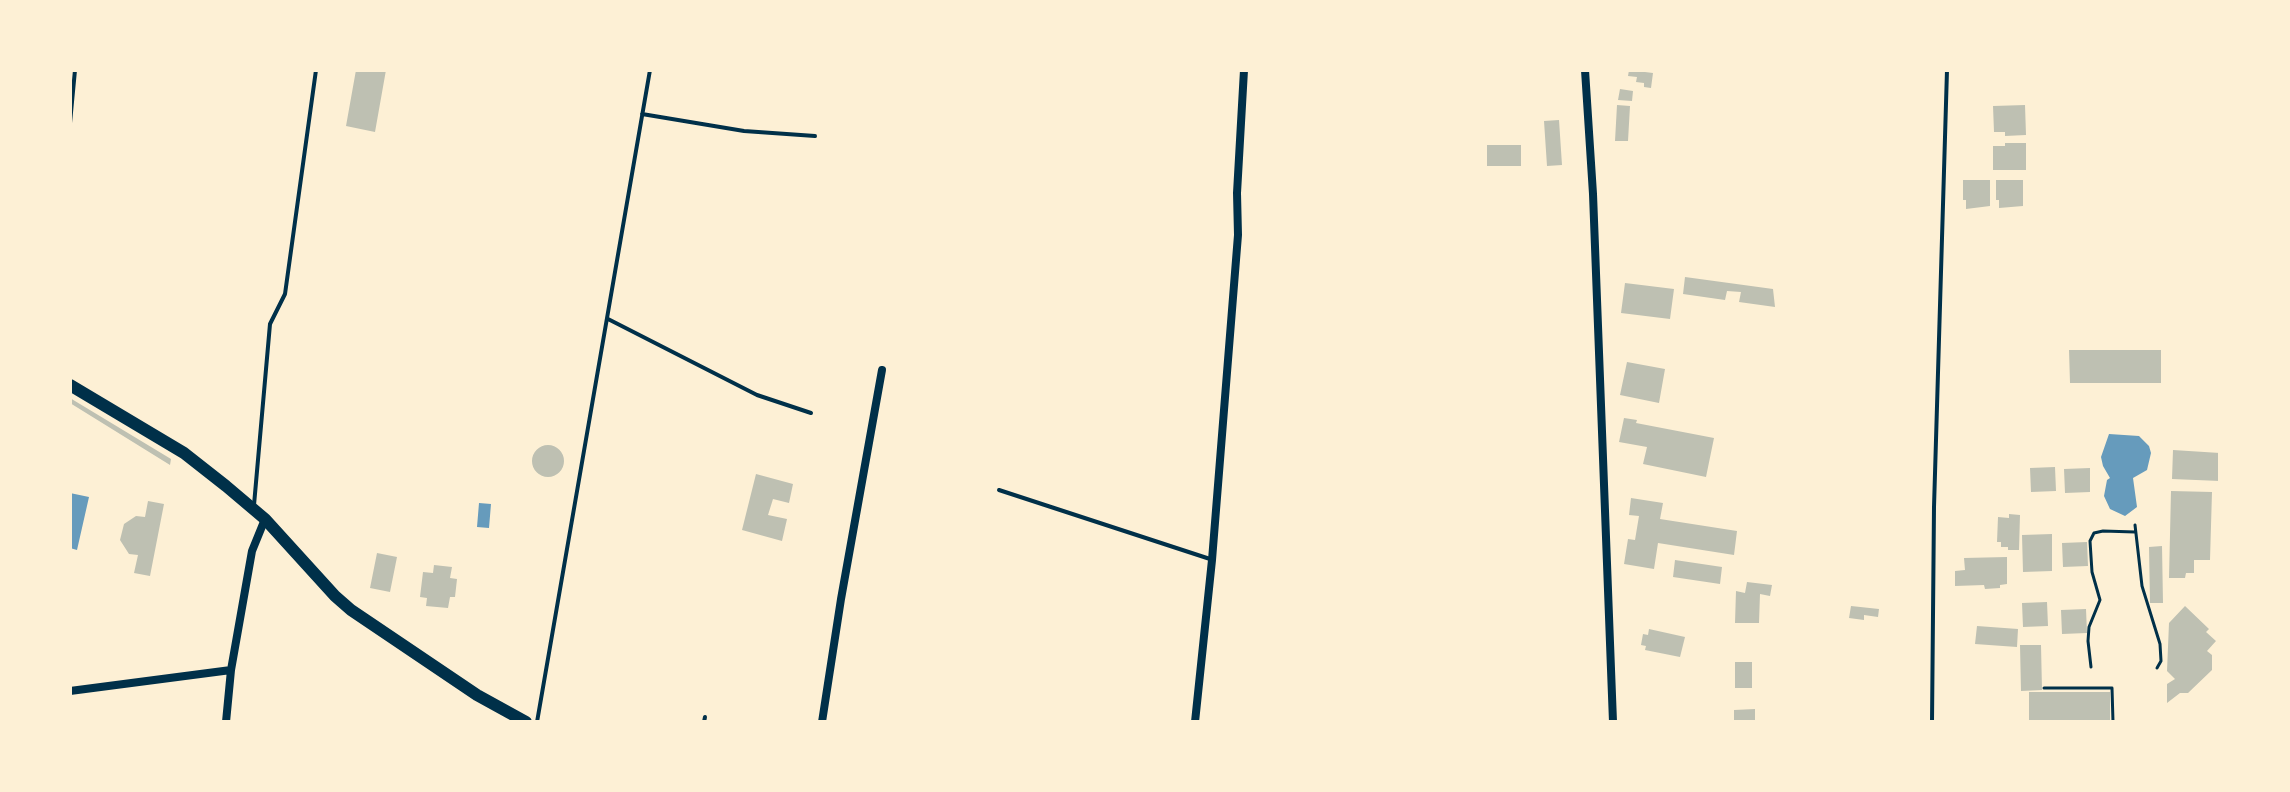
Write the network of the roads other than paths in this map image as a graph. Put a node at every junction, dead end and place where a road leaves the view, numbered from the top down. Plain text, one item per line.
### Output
1 (75, 70) edge
2 (316, 70) edge
3 (650, 70) edge
4 (1244, 70) edge
5 (1585, 70) edge
6 (1947, 70) edge
7 (642, 114) junction
8 (70, 123) edge
9 (815, 136) dead end
10 (608, 319) junction
11 (882, 370) dead end
12 (70, 385) edge
13 (811, 413) dead end
14 (999, 490) dead end
15 (254, 509) junction
16 (265, 519) junction
17 (1212, 560) junction
18 (231, 670) junction
19 (70, 691) edge
20 (226, 722) edge
21 (526, 722) edge
22 (537, 722) edge
23 (822, 722) edge
24 (1195, 722) edge
25 (1613, 722) edge
26 (1932, 722) edge

1 - 8 lane
2 - 15 lane
3 - 7 lane
4 - 17 street
5 - 25 street
6 - 26 lane
7 - 9 lane
7 - 10 lane
10 - 13 lane
10 - 22 lane
11 - 23 street
12 - 15 main road
14 - 17 lane
15 - 16 main road
16 - 18 street
16 - 21 main road
17 - 24 street
18 - 19 street
18 - 20 street

